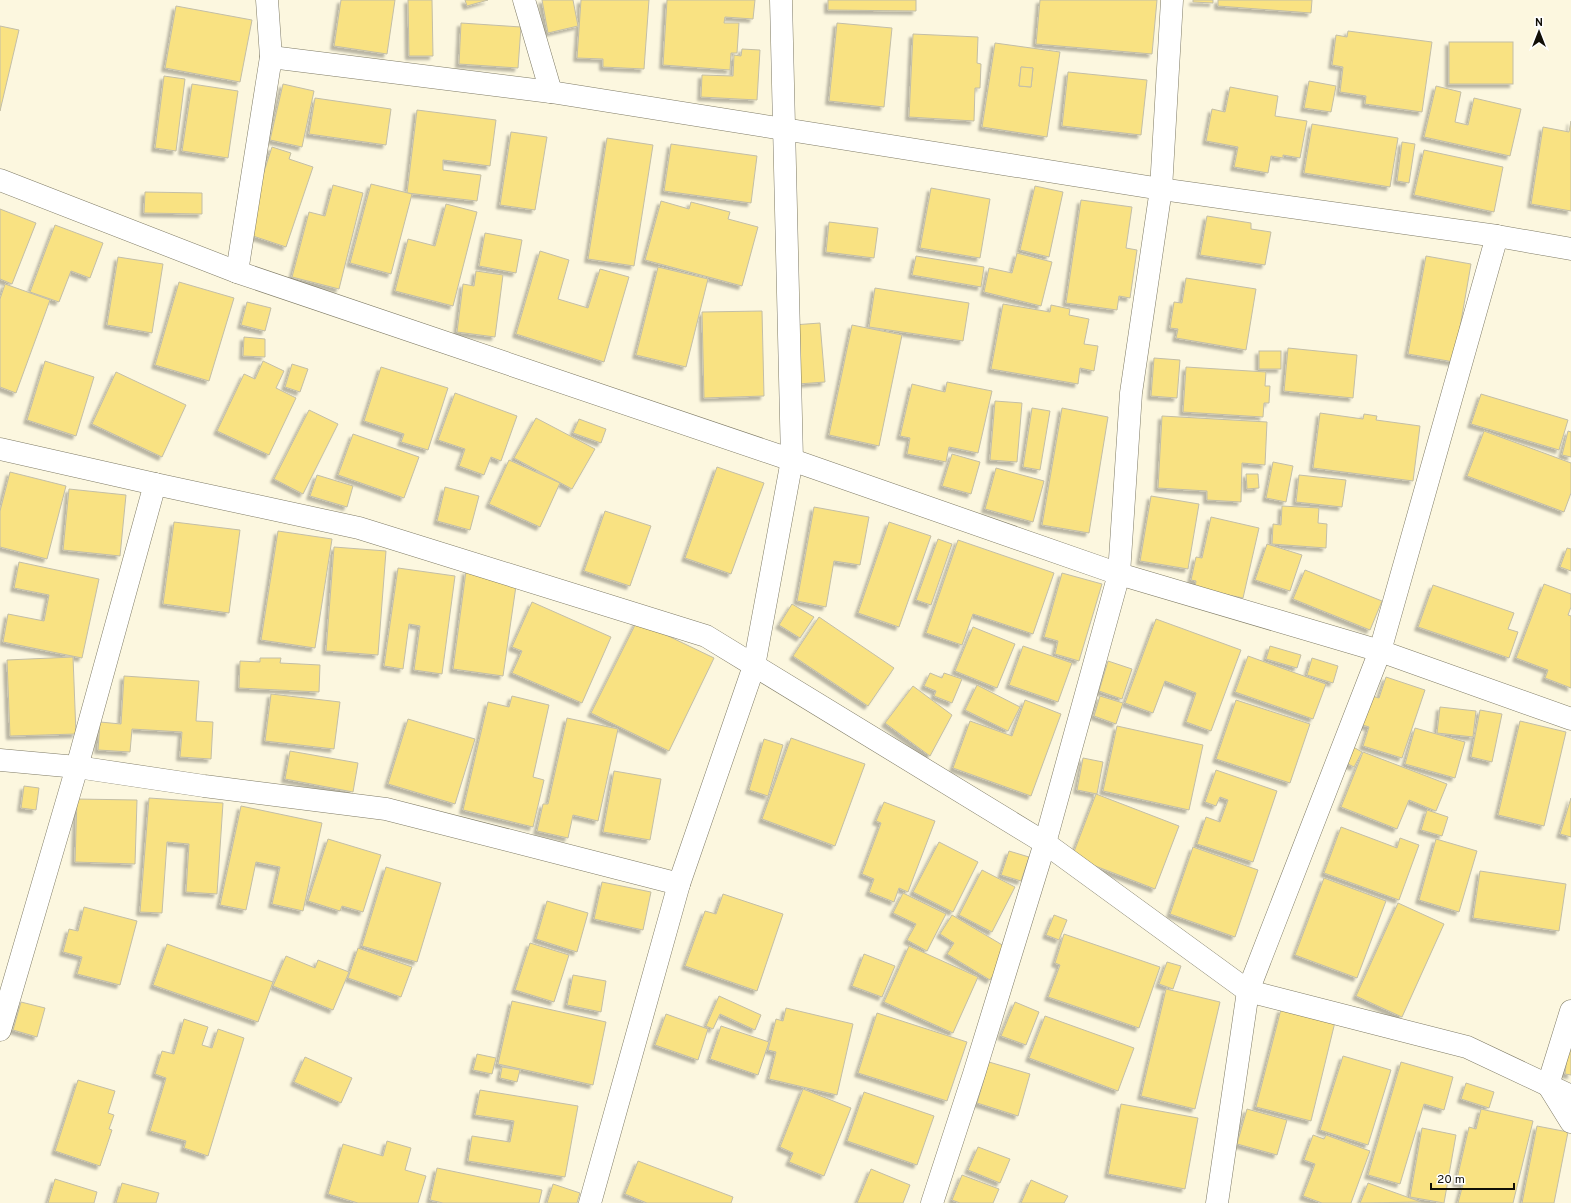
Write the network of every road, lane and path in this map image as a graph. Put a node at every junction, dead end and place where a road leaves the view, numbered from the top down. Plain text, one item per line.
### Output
1 (267, 0) edge
2 (524, 0) edge
3 (781, 0) edge
4 (1172, 0) edge
5 (271, 57) junction
6 (551, 92) junction
7 (784, 129) junction
8 (0, 180) edge
9 (1161, 189) junction
10 (1497, 236) junction
11 (1571, 249) edge
12 (237, 272) junction
13 (0, 449) edge
14 (792, 460) junction
15 (155, 484) junction
16 (1119, 574) junction
17 (1380, 651) junction
18 (754, 666) junction
19 (1571, 719) edge
20 (0, 760) edge
21 (77, 767) junction
22 (1045, 843) junction
23 (679, 884) junction
24 (1248, 991) junction
25 (1571, 1011) edge
26 (0, 1030) edge
27 (1548, 1085) junction
28 (1571, 1096) edge
29 (1571, 1122) edge
30 (590, 1203) edge
31 (932, 1203) edge
32 (1217, 1203) edge

1 - 5 street
2 - 6 street
3 - 7 street
4 - 9 street
5 - 6 street
5 - 12 street
6 - 7 street
7 - 9 street
7 - 14 street
8 - 12 street
9 - 10 street
9 - 16 street
10 - 11 street
10 - 17 street
12 - 14 street
13 - 15 street
14 - 16 street
14 - 18 street
15 - 18 street
15 - 21 street
16 - 17 street
16 - 22 street
17 - 19 street
17 - 24 street
18 - 22 street
18 - 23 street
20 - 21 street
21 - 23 street
21 - 26 street
22 - 24 street
22 - 31 street
23 - 30 street
24 - 27 street
24 - 32 street
25 - 27 street
27 - 28 street
27 - 29 street

